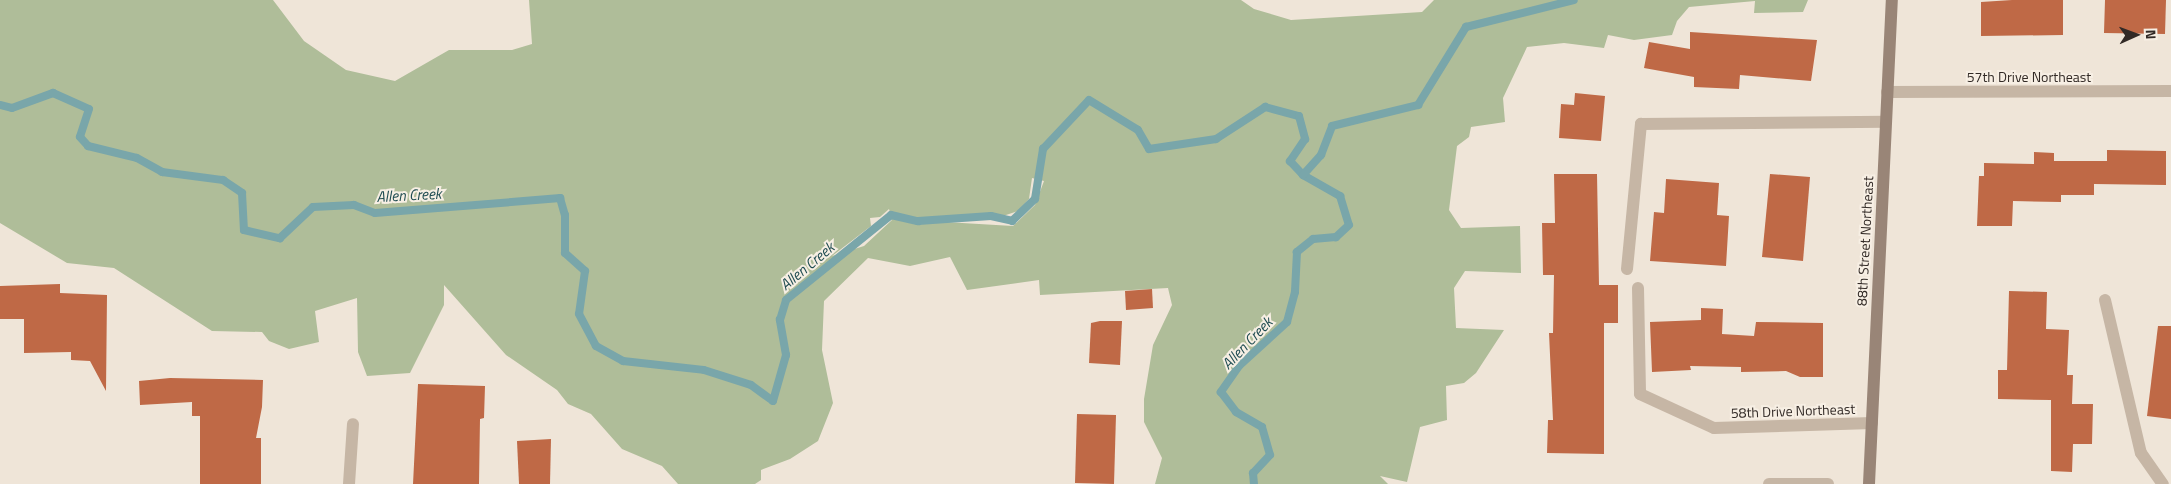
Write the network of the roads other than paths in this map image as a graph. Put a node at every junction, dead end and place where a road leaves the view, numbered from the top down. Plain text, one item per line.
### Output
1 (1892, 0) edge
2 (2171, 91) edge
3 (1887, 92) junction
4 (1886, 122) junction
5 (1627, 268) dead end
6 (1638, 288) dead end
7 (2105, 300) dead end
8 (1872, 423) junction
9 (353, 424) dead end
10 (349, 484) edge
11 (1769, 484) edge
12 (1828, 484) edge
13 (1869, 484) edge
14 (2163, 484) edge

1 - 3 main road, 88th Street Northeast
2 - 3 street, 57th Drive Northeast
3 - 4 main road, 88th Street Northeast
4 - 5 street
4 - 8 main road, 88th Street Northeast
6 - 8 street, 58th Drive Northeast
7 - 14 street
8 - 13 main road, 88th Street Northeast
9 - 10 street
11 - 12 street

